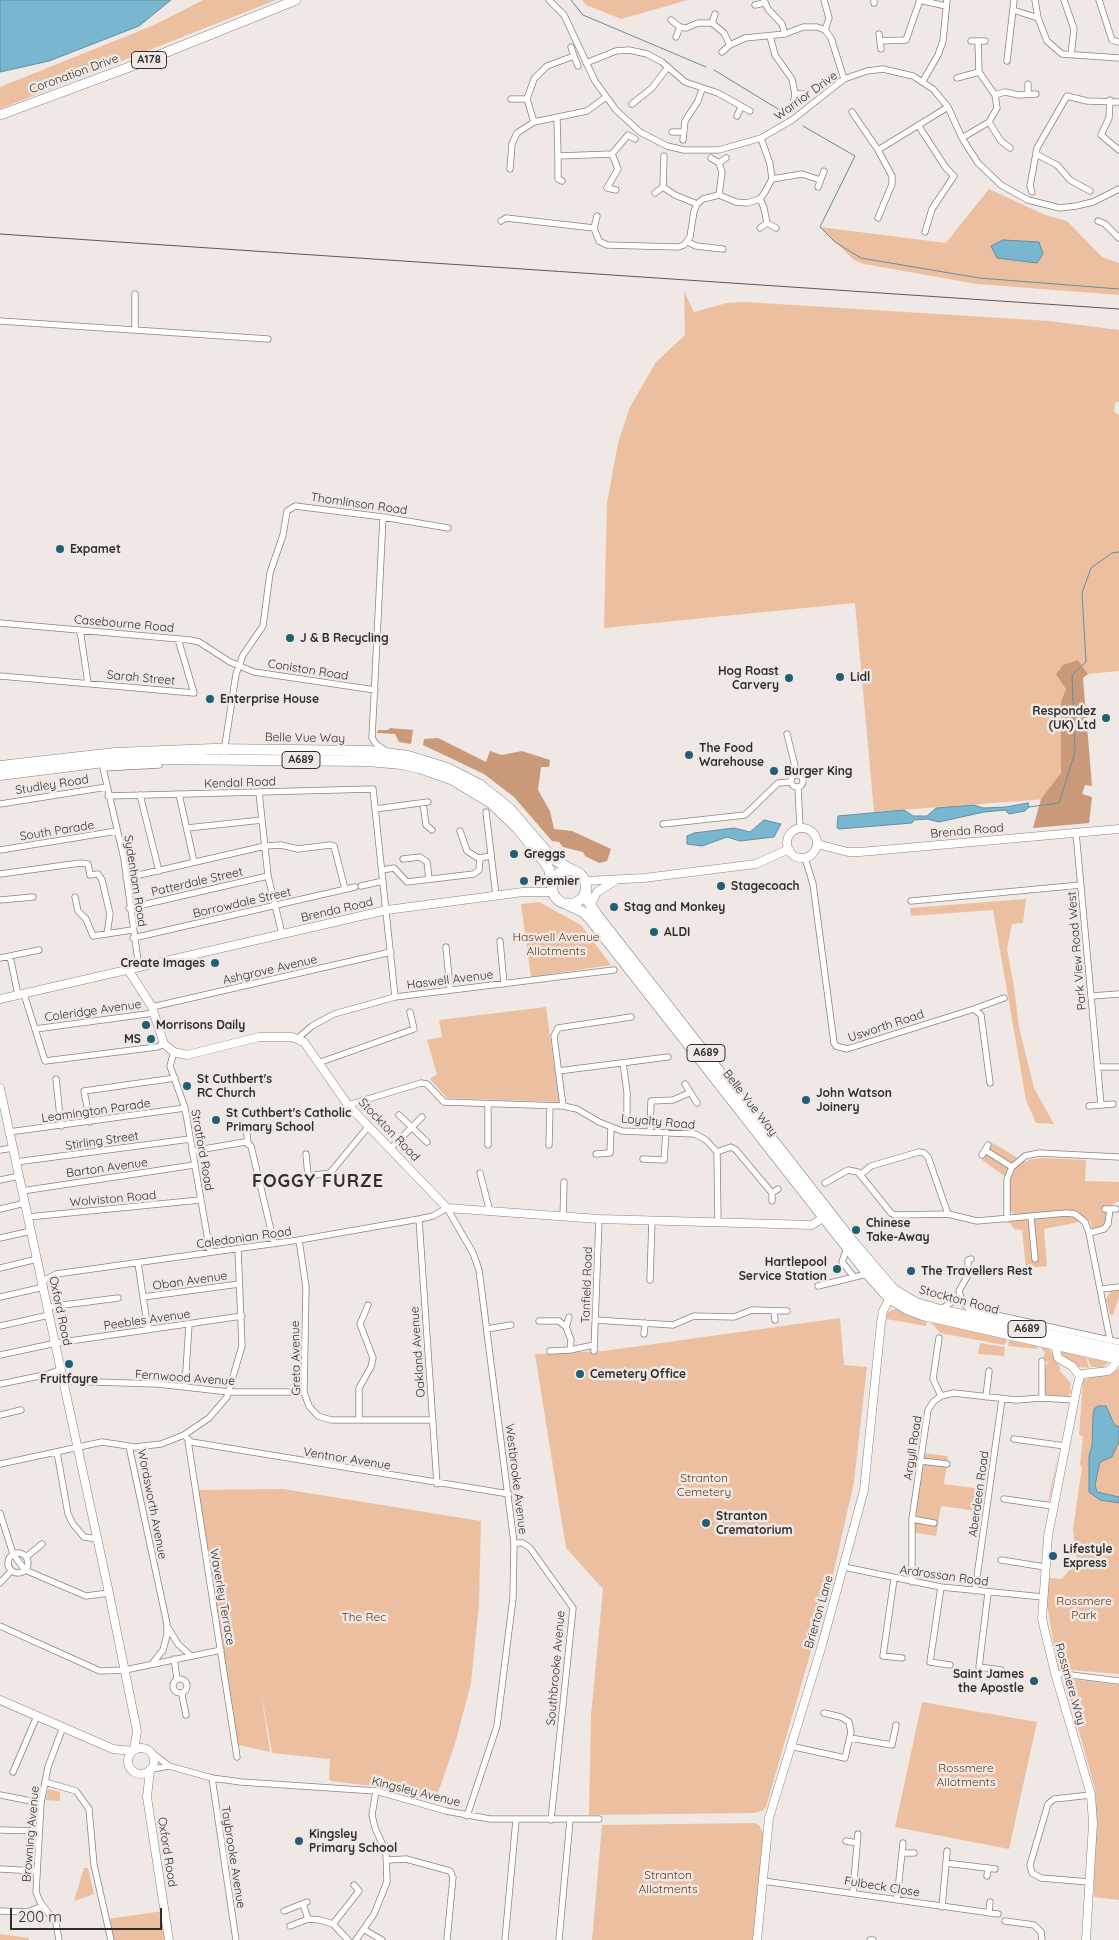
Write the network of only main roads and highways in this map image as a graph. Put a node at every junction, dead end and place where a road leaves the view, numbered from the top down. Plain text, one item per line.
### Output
1 (296, 0) edge
2 (0, 115) edge
3 (224, 754) junction
4 (0, 766) edge
5 (0, 775) edge
6 (571, 869) junction
7 (552, 887) junction
8 (586, 892) junction
9 (566, 904) junction
10 (827, 1215) junction
11 (869, 1276) joint
12 (892, 1294) junction
13 (990, 1322) junction
14 (1116, 1350) edge

1 - 2 main road, Coronation Drive / A178
3 - 4 highway, Belle Vue Way / A689
3 - 5 highway, Belle Vue Way / A689
3 - 6 highway, Belle Vue Way / A689
3 - 7 highway, Belle Vue Way / A689
6 - 7 highway
6 - 8 highway, A689
7 - 9 highway, A689
8 - 9 highway
8 - 10 highway, Stockton Road / A689
9 - 10 highway, Belle Vue Way / A689
10 - 11 highway, Belle Vue Way / A689
10 - 12 highway, Stockton Road / A689
11 - 12 highway, Stockton Road / A689
12 - 13 highway, Stockton Road / A689
12 - 13 highway, Stockton Road / A689
13 - 14 highway, Stockton Road / A689

